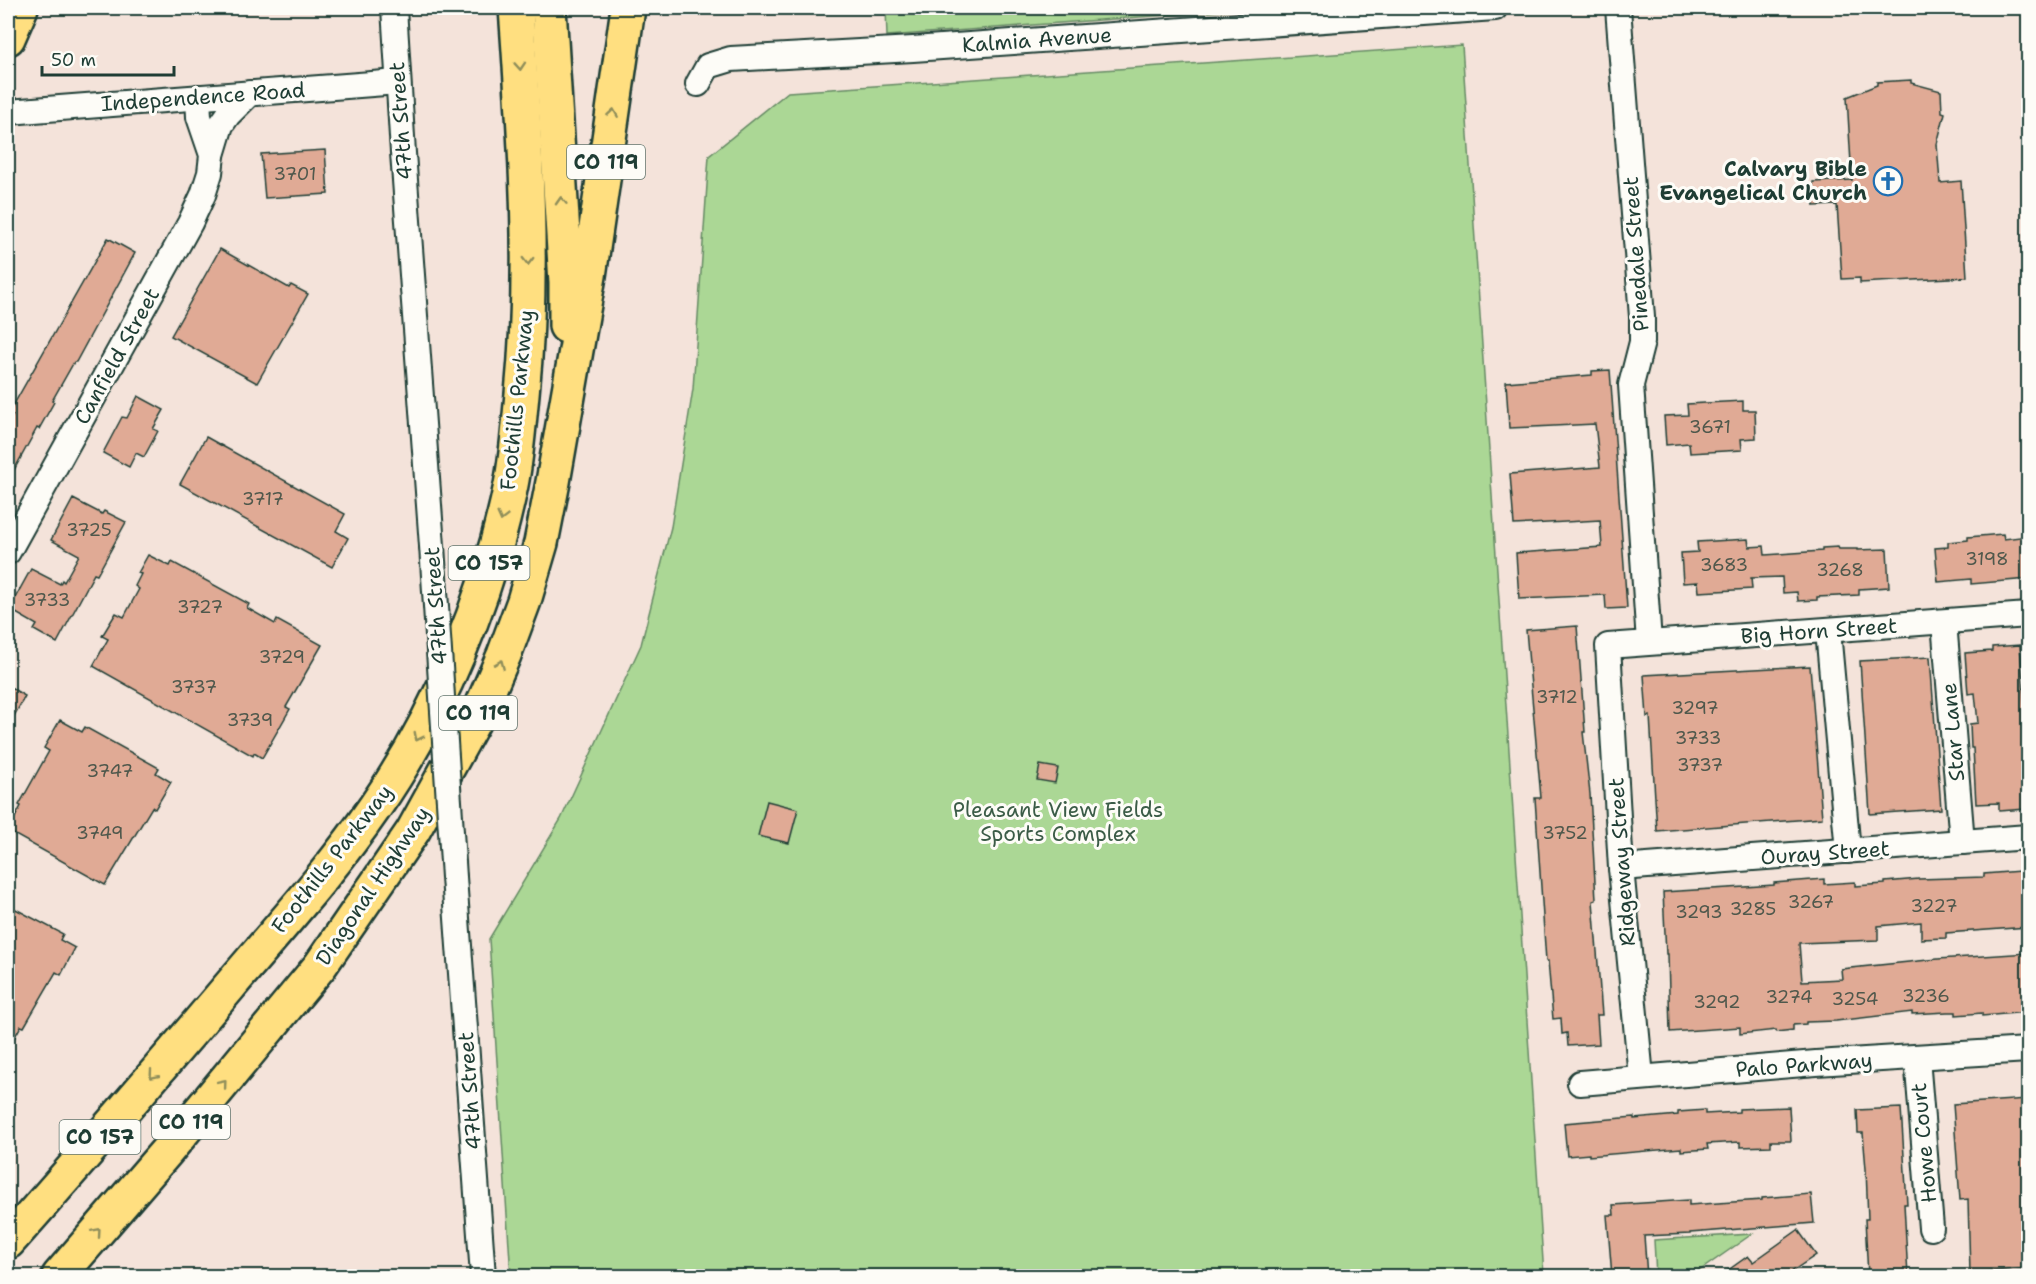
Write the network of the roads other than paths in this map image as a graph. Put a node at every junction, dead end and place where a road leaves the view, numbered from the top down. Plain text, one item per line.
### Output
1 (21, 8) edge
2 (394, 8) edge
3 (516, 8) edge
4 (549, 8) edge
5 (628, 8) edge
6 (1494, 8) edge
7 (1618, 8) edge
8 (8, 38) edge
9 (398, 82) junction
10 (698, 84) dead end
11 (250, 93) junction
12 (198, 97) junction
13 (8, 112) edge
14 (212, 155) junction
15 (564, 427) junction
16 (8, 552) edge
17 (2028, 615) edge
18 (1944, 622) junction
19 (1828, 631) junction
20 (1649, 642) junction
21 (1608, 646) joint
22 (2028, 837) edge
23 (1962, 842) junction
24 (1848, 851) junction
25 (1621, 868) junction
26 (2028, 1050) edge
27 (1917, 1058) junction
28 (1641, 1077) junction
29 (1580, 1083) dead end
30 (1931, 1228) dead end
31 (8, 1242) edge
32 (59, 1276) edge
33 (483, 1276) edge

1 - 8 highway
2 - 9 street, 47th Street
3 -> 31 highway, Foothills Parkway / CO 157
15 -> 4 highway, Foothills Parkway
15 -> 5 highway, CO 119
6 - 10 street, Kalmia Avenue
7 - 20 street, Pinedale Street
9 - 11 street, Independence Road
9 - 33 street, 47th Street, bridge
11 - 12 street, Independence Road
11 - 14 street, Canfield Street
12 - 13 street, Independence Road
12 - 14 street, Canfield Street
14 - 16 street, Canfield Street
32 -> 15 highway, Diagonal Highway / CO 119
17 - 18 street, Big Horn Street
18 - 19 street, Big Horn Street
18 - 23 street, Star Lane
19 - 20 street, Big Horn Street
19 - 24 street
20 - 21 street, Big Horn Street
21 - 25 street, Ridgeway Street
22 - 23 street, Ouray Street
23 - 24 street, Ouray Street
24 - 25 street, Ouray Street
25 - 28 street, Ridgeway Street
26 - 27 street, Palo Parkway
27 - 28 street, Palo Parkway
27 - 30 street, Howe Court
28 - 29 street, Palo Parkway

